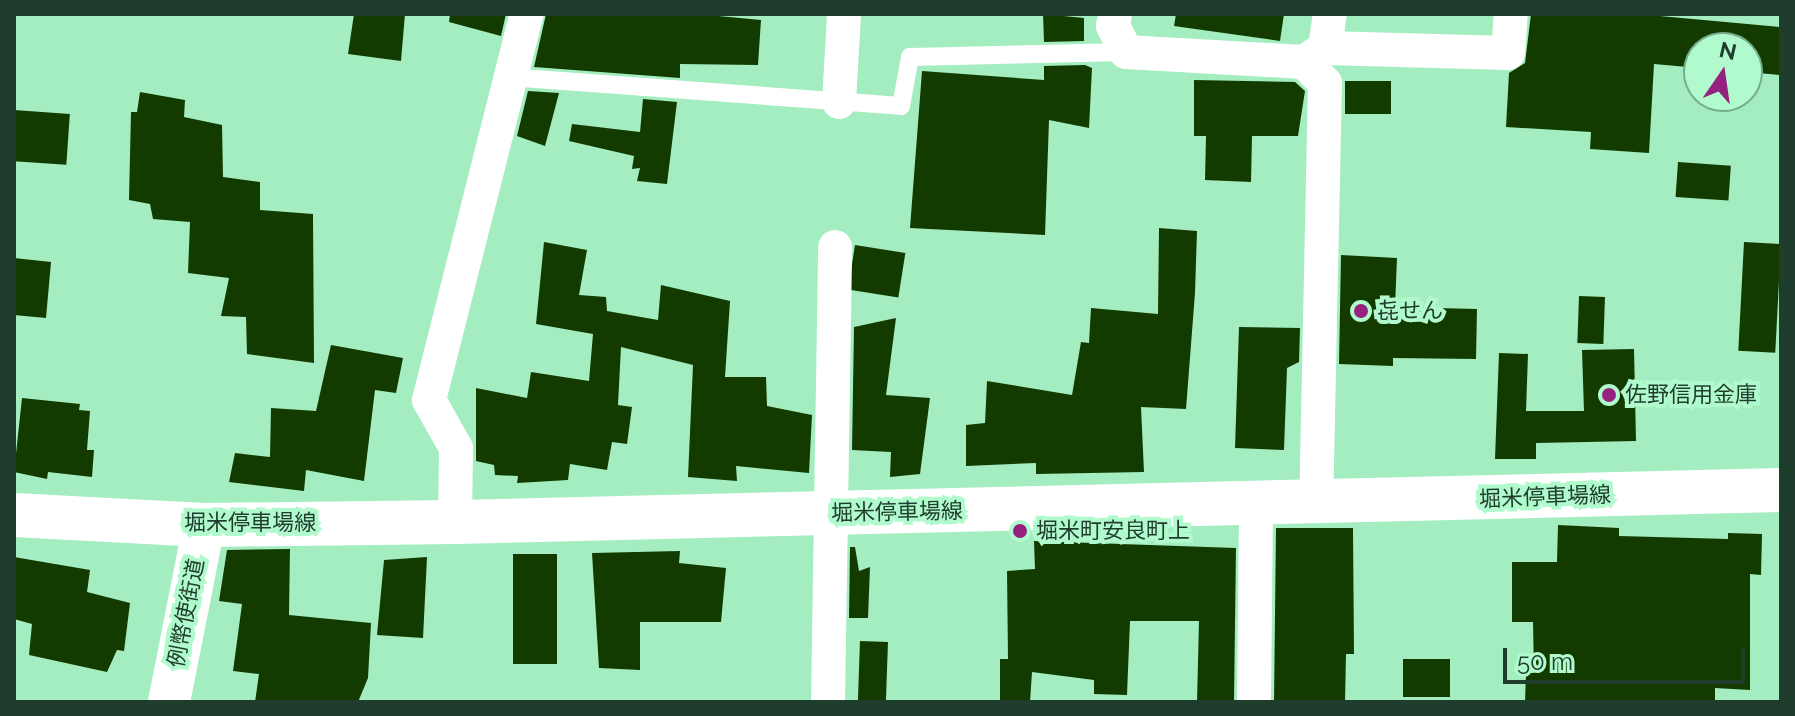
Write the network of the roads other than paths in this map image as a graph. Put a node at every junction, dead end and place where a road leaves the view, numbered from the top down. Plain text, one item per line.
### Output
1 (527, 14) edge
2 (844, 14) edge
3 (1330, 14) edge
4 (1511, 14) edge
5 (1112, 27) edge
6 (1315, 55) junction
7 (508, 77) junction
8 (839, 102) junction
9 (835, 247) dead end
10 (1781, 490) edge
11 (1256, 504) junction
12 (1316, 504) junction
13 (833, 513) junction
14 (14, 515) edge
15 (455, 522) junction
16 (204, 525) junction
17 (169, 702) edge
18 (828, 702) edge
19 (1254, 702) edge

1 - 7 street
2 - 8 street
3 - 6 street
4 - 6 street
5 - 6 street
5 - 8 lane
6 - 12 street
7 - 8 lane
7 - 15 street
9 - 13 street
10 - 12 main road, 堀米停車場線
11 - 12 main road, 堀米停車場線
11 - 13 main road, 堀米停車場線
11 - 19 street
13 - 15 main road, 堀米停車場線
13 - 18 street
14 - 16 main road, 堀米停車場線
15 - 16 main road, 堀米停車場線
16 - 17 street, 例幣使街道

